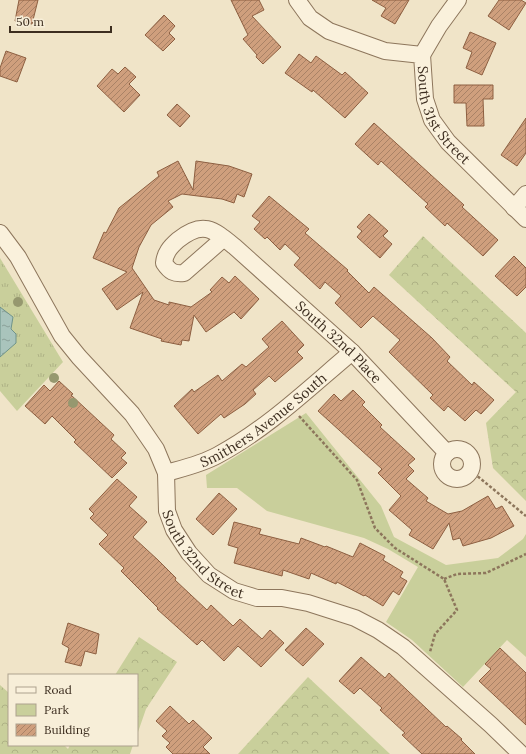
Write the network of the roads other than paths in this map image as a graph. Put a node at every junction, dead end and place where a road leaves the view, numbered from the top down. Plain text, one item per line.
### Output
1 (297, 0) edge
2 (458, 0) edge
3 (422, 55) junction
4 (526, 194) edge
5 (514, 208) junction
6 (526, 219) edge
7 (0, 233) edge
8 (224, 238) dead end
9 (352, 352) junction
10 (446, 453) junction
11 (166, 473) junction
12 (521, 754) edge

1 - 3 street, South 31st Street
2 - 3 street
3 - 5 street, South 31st Street
4 - 5 street
5 - 6 street, South 31st Street
7 - 11 street, South 32nd Street
8 - 9 street, South 32nd Place
9 - 10 street, South 32nd Place
9 - 11 street, Smithers Avenue South
10 - 10 street
11 - 12 street, South 32nd Street

